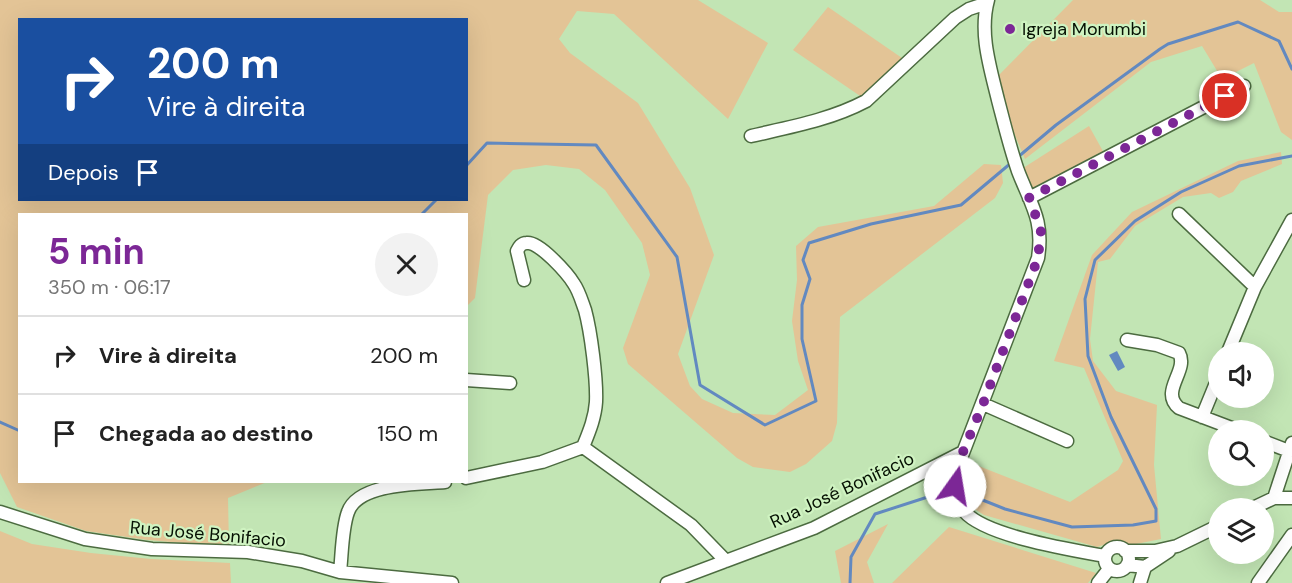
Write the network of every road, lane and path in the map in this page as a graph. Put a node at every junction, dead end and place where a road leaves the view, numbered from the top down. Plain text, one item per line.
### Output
1 (987, 2) edge
2 (1244, 86) dead end
3 (751, 136) dead end
4 (1029, 198) junction
5 (1179, 214) dead end
6 (1292, 220) edge
7 (524, 280) dead end
8 (1255, 287) junction
9 (1127, 340) dead end
10 (1232, 342) edge
11 (468, 380) edge
12 (510, 383) dead end
13 (1208, 402) edge
14 (983, 404) junction
15 (1202, 417) junction
16 (1210, 420) edge
17 (1067, 441) dead end
18 (1274, 443) edge
19 (583, 447) junction
20 (1290, 447) edge
21 (963, 452) junction
22 (468, 478) edge
23 (435, 483) edge
24 (1274, 498) joint
25 (1292, 498) edge
26 (0, 512) edge
27 (1208, 531) edge
28 (1292, 536) edge
29 (1177, 546) junction
30 (1125, 550) junction
31 (1105, 556) junction
32 (726, 561) junction
33 (1127, 565) junction
34 (1144, 567) junction
35 (1109, 569) junction
36 (340, 572) junction
37 (452, 583) edge
38 (667, 583) edge
39 (1098, 583) edge
40 (1140, 583) edge
41 (1258, 583) edge

1 - 3 street
1 - 4 street
2 - 4 street
4 - 14 street
5 - 8 street
6 - 8 street
7 - 19 street
8 - 10 street
9 - 15 street
11 - 12 street
13 - 15 street
14 - 17 street
14 - 21 street
15 - 16 street
18 - 20 street
19 - 22 street
19 - 32 street
20 - 24 street
21 - 31 street
21 - 32 street, Rua José Bonifacio
23 - 36 street
24 - 25 street
26 - 36 street, Rua José Bonifacio
27 - 29 street
28 - 41 street
29 - 30 street
29 - 34 street
30 - 31 street
30 - 33 street
31 - 35 street
32 - 38 street, Rua José Bonifacio
33 - 34 street
33 - 35 street
34 - 40 street
35 - 39 street
36 - 37 street, Rua José Bonifacio

